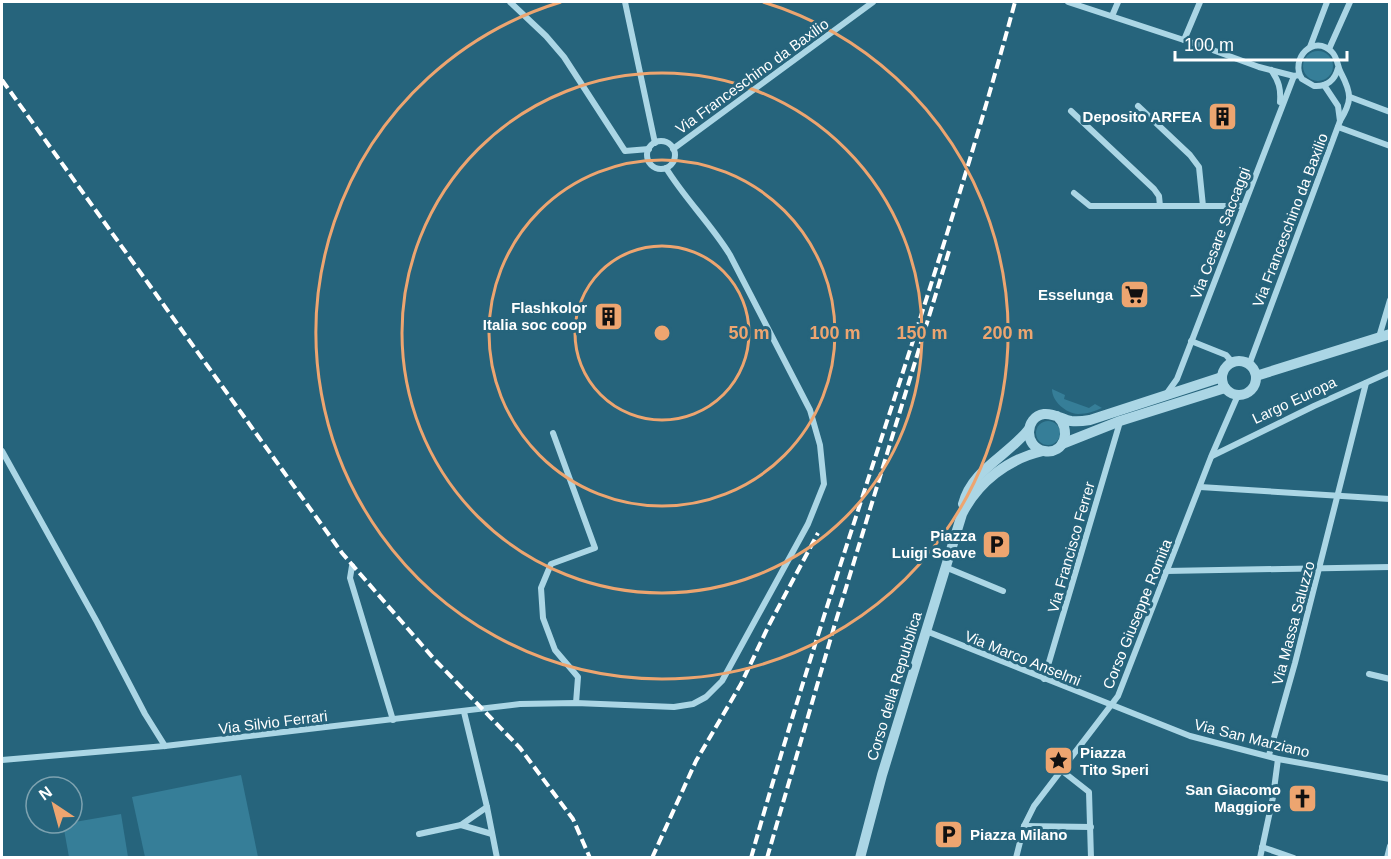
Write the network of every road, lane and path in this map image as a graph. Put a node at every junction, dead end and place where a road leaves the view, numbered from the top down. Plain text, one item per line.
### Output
1 (510, 2) edge
2 (625, 2) edge
3 (873, 2) edge
4 (1068, 2) edge
5 (1118, 2) edge
6 (1200, 2) edge
7 (1327, 2) edge
8 (1350, 2) edge
9 (1112, 16) junction
10 (1184, 40) junction
11 (1310, 47) junction
12 (1329, 49) junction
13 (1338, 68) junction
14 (1270, 70) junction
15 (1296, 75) junction
16 (1324, 85) junction
17 (1350, 97) junction
18 (1138, 106) dead end
19 (1071, 111) dead end
20 (1280, 111) junction
21 (1389, 112) edge
22 (1339, 124) junction
23 (656, 143) junction
24 (1389, 146) edge
25 (649, 149) junction
26 (673, 149) junction
27 (666, 168) junction
28 (1074, 193) dead end
29 (1160, 206) junction
30 (1203, 206) junction
31 (1243, 206) junction
32 (1389, 300) edge
33 (1384, 335) edge
34 (1191, 341) junction
35 (1233, 363) junction
36 (1249, 365) junction
37 (1389, 372) edge
38 (1256, 376) junction
39 (1224, 382) junction
40 (1366, 383) junction
41 (1164, 395) junction
42 (1238, 395) junction
43 (1057, 416) junction
44 (1120, 421) junction
45 (1029, 429) junction
46 (553, 433) dead end
47 (1062, 444) junction
48 (2, 451) edge
49 (1043, 451) junction
50 (1211, 457) junction
51 (1200, 487) junction
52 (1338, 496) junction
53 (1389, 499) edge
54 (958, 525) junction
55 (352, 566) dead end
56 (945, 567) junction
57 (1389, 567) edge
58 (1320, 568) junction
59 (1166, 571) junction
60 (1003, 591) dead end
61 (926, 631) junction
62 (1369, 674) dead end
63 (1389, 679) edge
64 (1044, 680) junction
65 (576, 703) junction
66 (1112, 705) junction
67 (464, 712) junction
68 (393, 720) junction
69 (165, 747) junction
70 (1269, 755) junction
71 (1278, 759) junction
72 (2, 760) edge
73 (1061, 770) junction
74 (1389, 779) edge
75 (487, 807) junction
76 (461, 825) junction
77 (1024, 826) junction
78 (1091, 827) junction
79 (419, 834) dead end
80 (492, 834) junction
81 (1389, 846) edge
82 (1262, 847) junction
83 (497, 858) edge
84 (860, 858) edge
85 (1016, 858) edge
86 (1091, 858) edge
87 (1260, 858) edge
88 (1294, 858) edge
89 (1387, 858) edge

1 - 25 street
2 - 23 street
3 - 26 street, Via Franceschino da Baxilio
4 - 9 street
5 - 9 street
6 - 10 street
7 - 11 street
8 - 12 street
9 - 10 street
10 - 14 street
11 - 12 street
11 - 15 street
12 - 13 street
13 - 16 street
13 - 17 street
14 - 15 street
14 - 20 street
15 - 16 street
15 - 20 street, Via Cesare Saccaggi
16 - 22 street, Via Franceschino da Baxilio
17 - 21 street
17 - 22 street
18 - 30 street
19 - 29 street
20 - 31 street, Via Cesare Saccaggi
22 - 24 street
22 - 36 street, Via Franceschino da Baxilio
23 - 25 street
23 - 26 street
25 - 27 street
26 - 27 street
27 - 65 street, Via Silvio Ferrari
28 - 29 street
29 - 30 street
30 - 31 street
31 - 34 street, Via Cesare Saccaggi
32 - 33 street
33 - 38 street, Largo Europa
34 - 35 street
34 - 41 street, Via Cesare Saccaggi
35 - 36 street
35 - 39 street
36 - 38 street
37 - 40 street, Largo Europa
38 - 42 street
39 - 41 street
39 - 42 street
39 - 44 street
40 - 50 street, Largo Europa
40 - 52 street, Via Massa Saluzzo
41 - 43 street
42 - 50 street, Corso Giuseppe Romita
43 - 45 street
43 - 47 street
44 - 47 street
44 - 64 street, Via Francisco Ferrer
45 - 49 street
45 - 54 street, Corso della Repubblica
46 - 65 street
47 - 49 street
48 - 69 street
49 - 54 street, Corso della Repubblica
50 - 51 street, Corso Giuseppe Romita
51 - 52 street
51 - 59 street, Corso Giuseppe Romita
52 - 53 street
52 - 58 street, Via Massa Saluzzo
54 - 56 street, Corso della Repubblica
55 - 68 street
56 - 60 street
56 - 61 street, Corso della Repubblica
57 - 58 street
58 - 59 street
58 - 70 street, Via Massa Saluzzo
59 - 66 street, Corso Giuseppe Romita
61 - 64 street, Via Marco Anselmi
61 - 84 street, Corso della Repubblica
62 - 63 street
64 - 66 street, Via Marco Anselmi
65 - 67 street, Via Silvio Ferrari
66 - 70 street, Via San Marziano
66 - 73 street, Corso Giuseppe Romita
67 - 68 street, Via Silvio Ferrari
67 - 75 street
68 - 69 street, Via Silvio Ferrari
69 - 72 street, Via Silvio Ferrari
70 - 71 street, Via San Marziano
71 - 74 street, Via San Marziano
71 - 82 street
73 - 77 street, Corso Giuseppe Romita
73 - 78 street
75 - 76 street
75 - 80 street
76 - 79 street
76 - 80 street
77 - 78 street
77 - 85 street, Corso Giuseppe Romita
78 - 86 street
80 - 83 street
81 - 89 street
82 - 87 street
82 - 88 street

